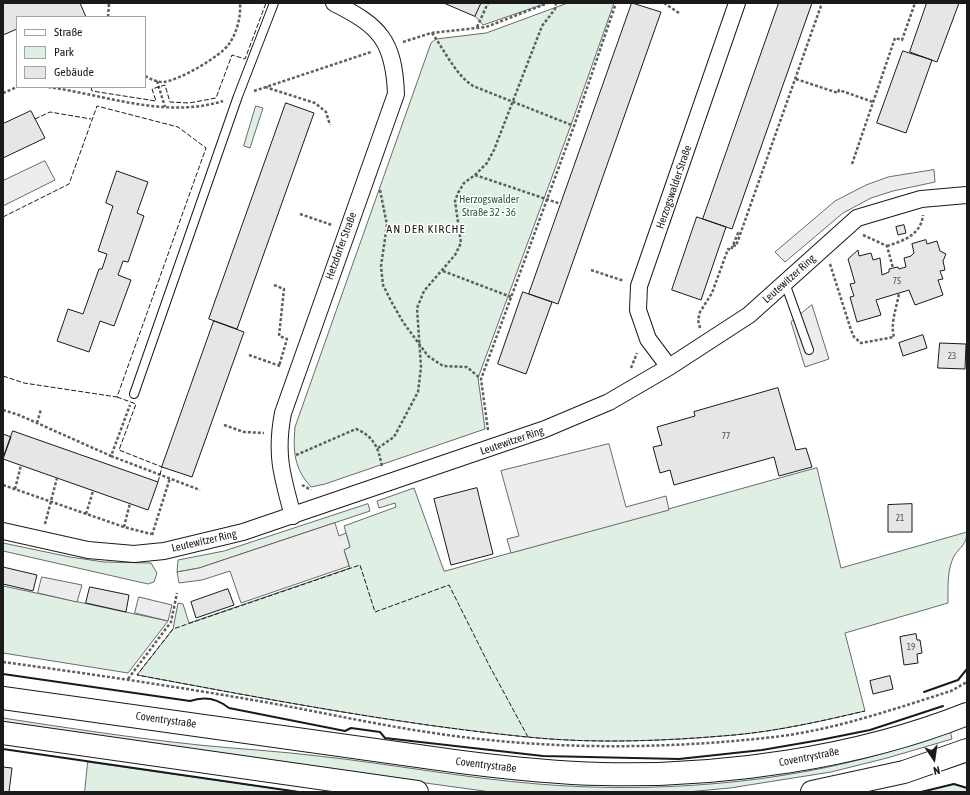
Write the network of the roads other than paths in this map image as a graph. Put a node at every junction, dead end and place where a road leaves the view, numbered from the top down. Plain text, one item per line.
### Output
1 (274, 3) edge
2 (334, 3) edge
3 (737, 3) edge
4 (967, 194) edge
5 (785, 283) junction
6 (809, 350) dead end
7 (669, 368) junction
8 (132, 398) road end
9 (293, 516) junction
10 (3, 531) edge
11 (3, 698) edge
12 (967, 714) edge
13 (3, 733) edge
14 (967, 750) edge
15 (417, 792) edge
16 (812, 792) edge

1 - 8 lane
2 - 9 street, Hetzdorfer Straße
3 - 7 street, Herzogswalder Straße
4 - 5 street, Leutewitzer Ring
5 - 6 lane
5 - 7 street, Leutewitzer Ring
7 - 9 street, Leutewitzer Ring
9 - 10 street, Leutewitzer Ring
11 - 12 main road, Coventrystraße
13 - 15 main road
14 - 16 main road

